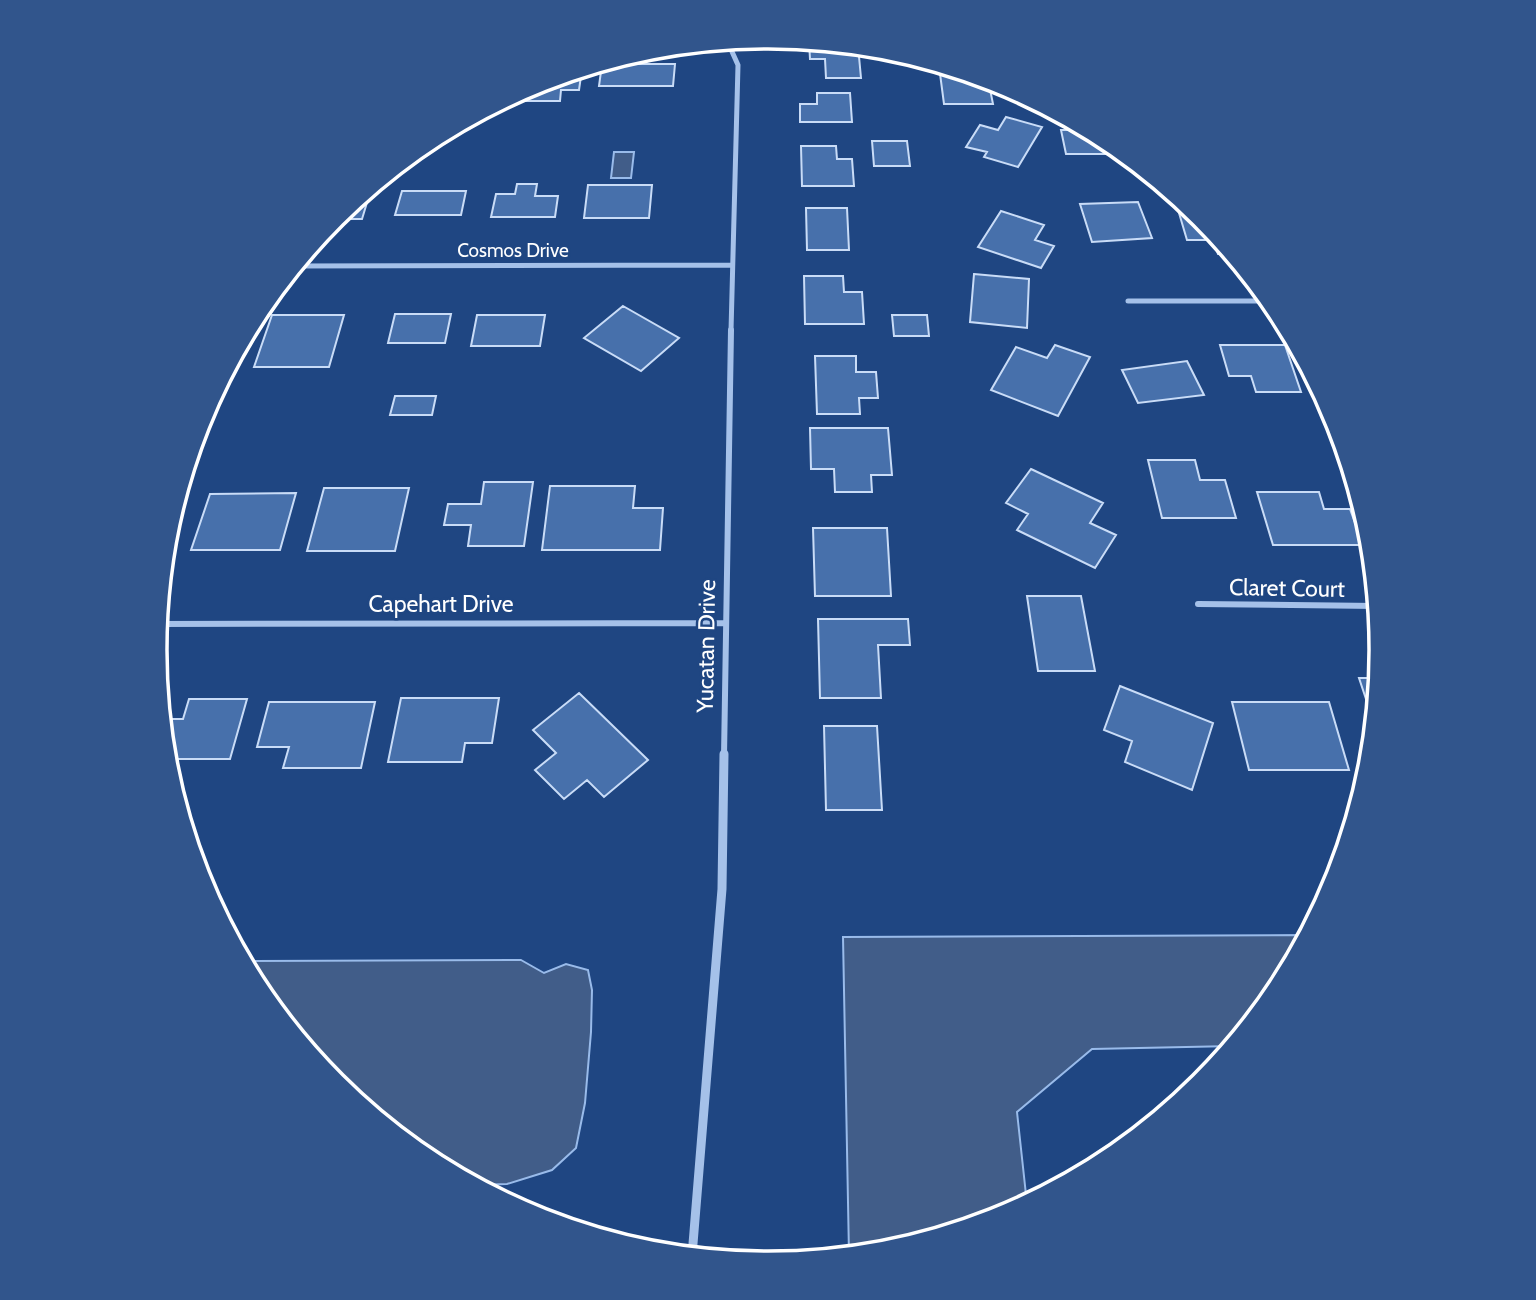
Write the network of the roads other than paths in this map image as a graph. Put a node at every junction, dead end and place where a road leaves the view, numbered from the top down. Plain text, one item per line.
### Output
1 (731, 50) edge
2 (732, 265) junction
3 (306, 266) edge
4 (1128, 301) dead end
5 (1257, 301) edge
6 (1198, 604) dead end
7 (1367, 606) edge
8 (725, 623) junction
9 (168, 624) edge
10 (693, 1246) edge

1 - 2 street, Yucatan Drive
2 - 3 street, Cosmos Drive
2 - 8 street, Yucatan Drive
4 - 5 street
6 - 7 street, Claret Court
8 - 9 street, Capehart Drive
8 - 10 street, Yucatan Drive

